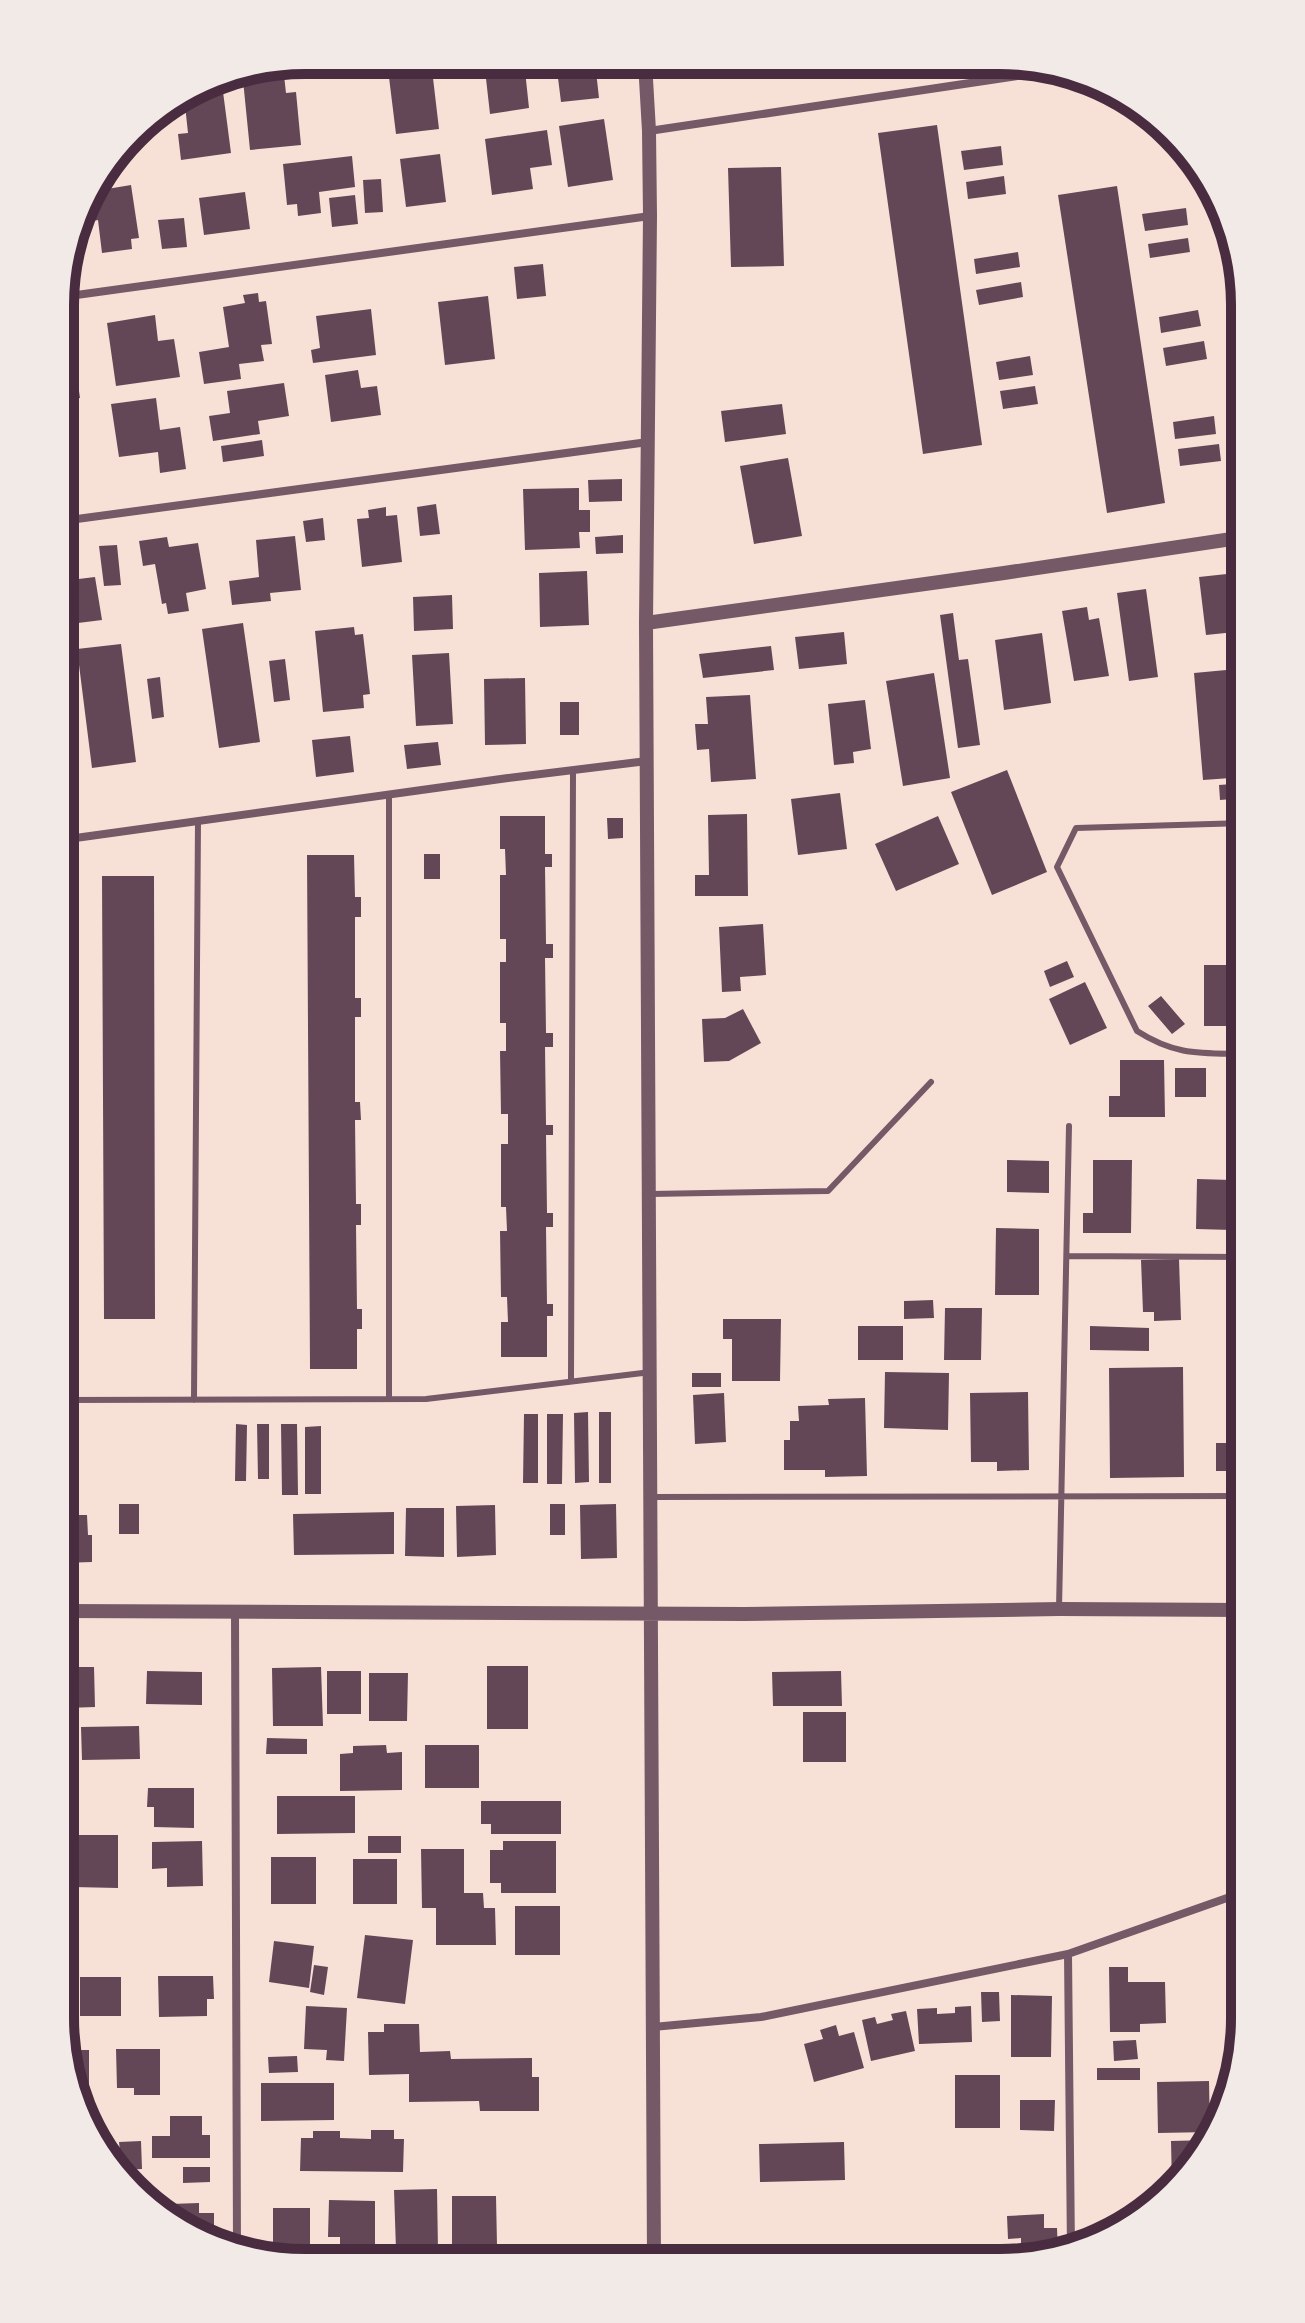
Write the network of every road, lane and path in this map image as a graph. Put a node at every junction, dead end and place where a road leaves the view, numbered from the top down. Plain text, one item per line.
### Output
1 (646, 74) edge
2 (1023, 75) edge
3 (649, 131) junction
4 (650, 216) junction
5 (75, 295) edge
6 (648, 442) junction
7 (74, 519) edge
8 (1231, 539) edge
9 (646, 623) junction
10 (647, 761) junction
11 (573, 770) junction
12 (389, 794) junction
13 (198, 821) junction
14 (1231, 823) edge
15 (74, 838) edge
16 (1231, 1054) edge
17 (931, 1082) dead end
18 (1069, 1126) dead end
19 (650, 1194) junction
20 (1067, 1256) junction
21 (1231, 1257) edge
22 (651, 1372) junction
23 (571, 1381) junction
24 (389, 1399) junction
25 (74, 1400) edge
26 (194, 1400) junction
27 (1062, 1496) junction
28 (1231, 1496) edge
29 (651, 1497) junction
30 (1059, 1609) junction
31 (1231, 1610) edge
32 (74, 1611) edge
33 (235, 1611) junction
34 (652, 1614) junction
35 (1231, 1897) edge
36 (1068, 1954) junction
37 (653, 2027) junction
38 (237, 2238) edge
39 (1071, 2238) edge
40 (654, 2249) edge

1 - 3 street
2 - 3 street
3 - 4 street
4 - 5 street
4 - 6 street
6 - 7 street
6 - 9 street
8 - 9 street
9 - 10 street
10 - 11 street
10 - 19 street
11 - 12 street
11 - 23 lane
12 - 13 street
12 - 24 lane
13 - 15 street
13 - 26 lane
14 - 16 lane
17 - 19 lane
18 - 20 lane
19 - 22 street
20 - 21 lane
20 - 27 lane
22 - 23 lane
22 - 29 street
23 - 24 lane
24 - 26 lane
25 - 26 lane
27 - 28 lane
27 - 29 lane
27 - 30 lane
29 - 34 street
30 - 31 street
30 - 34 street
32 - 33 street
33 - 34 street
33 - 38 street
34 - 37 street
35 - 36 street
36 - 37 street
36 - 39 street
37 - 40 street

